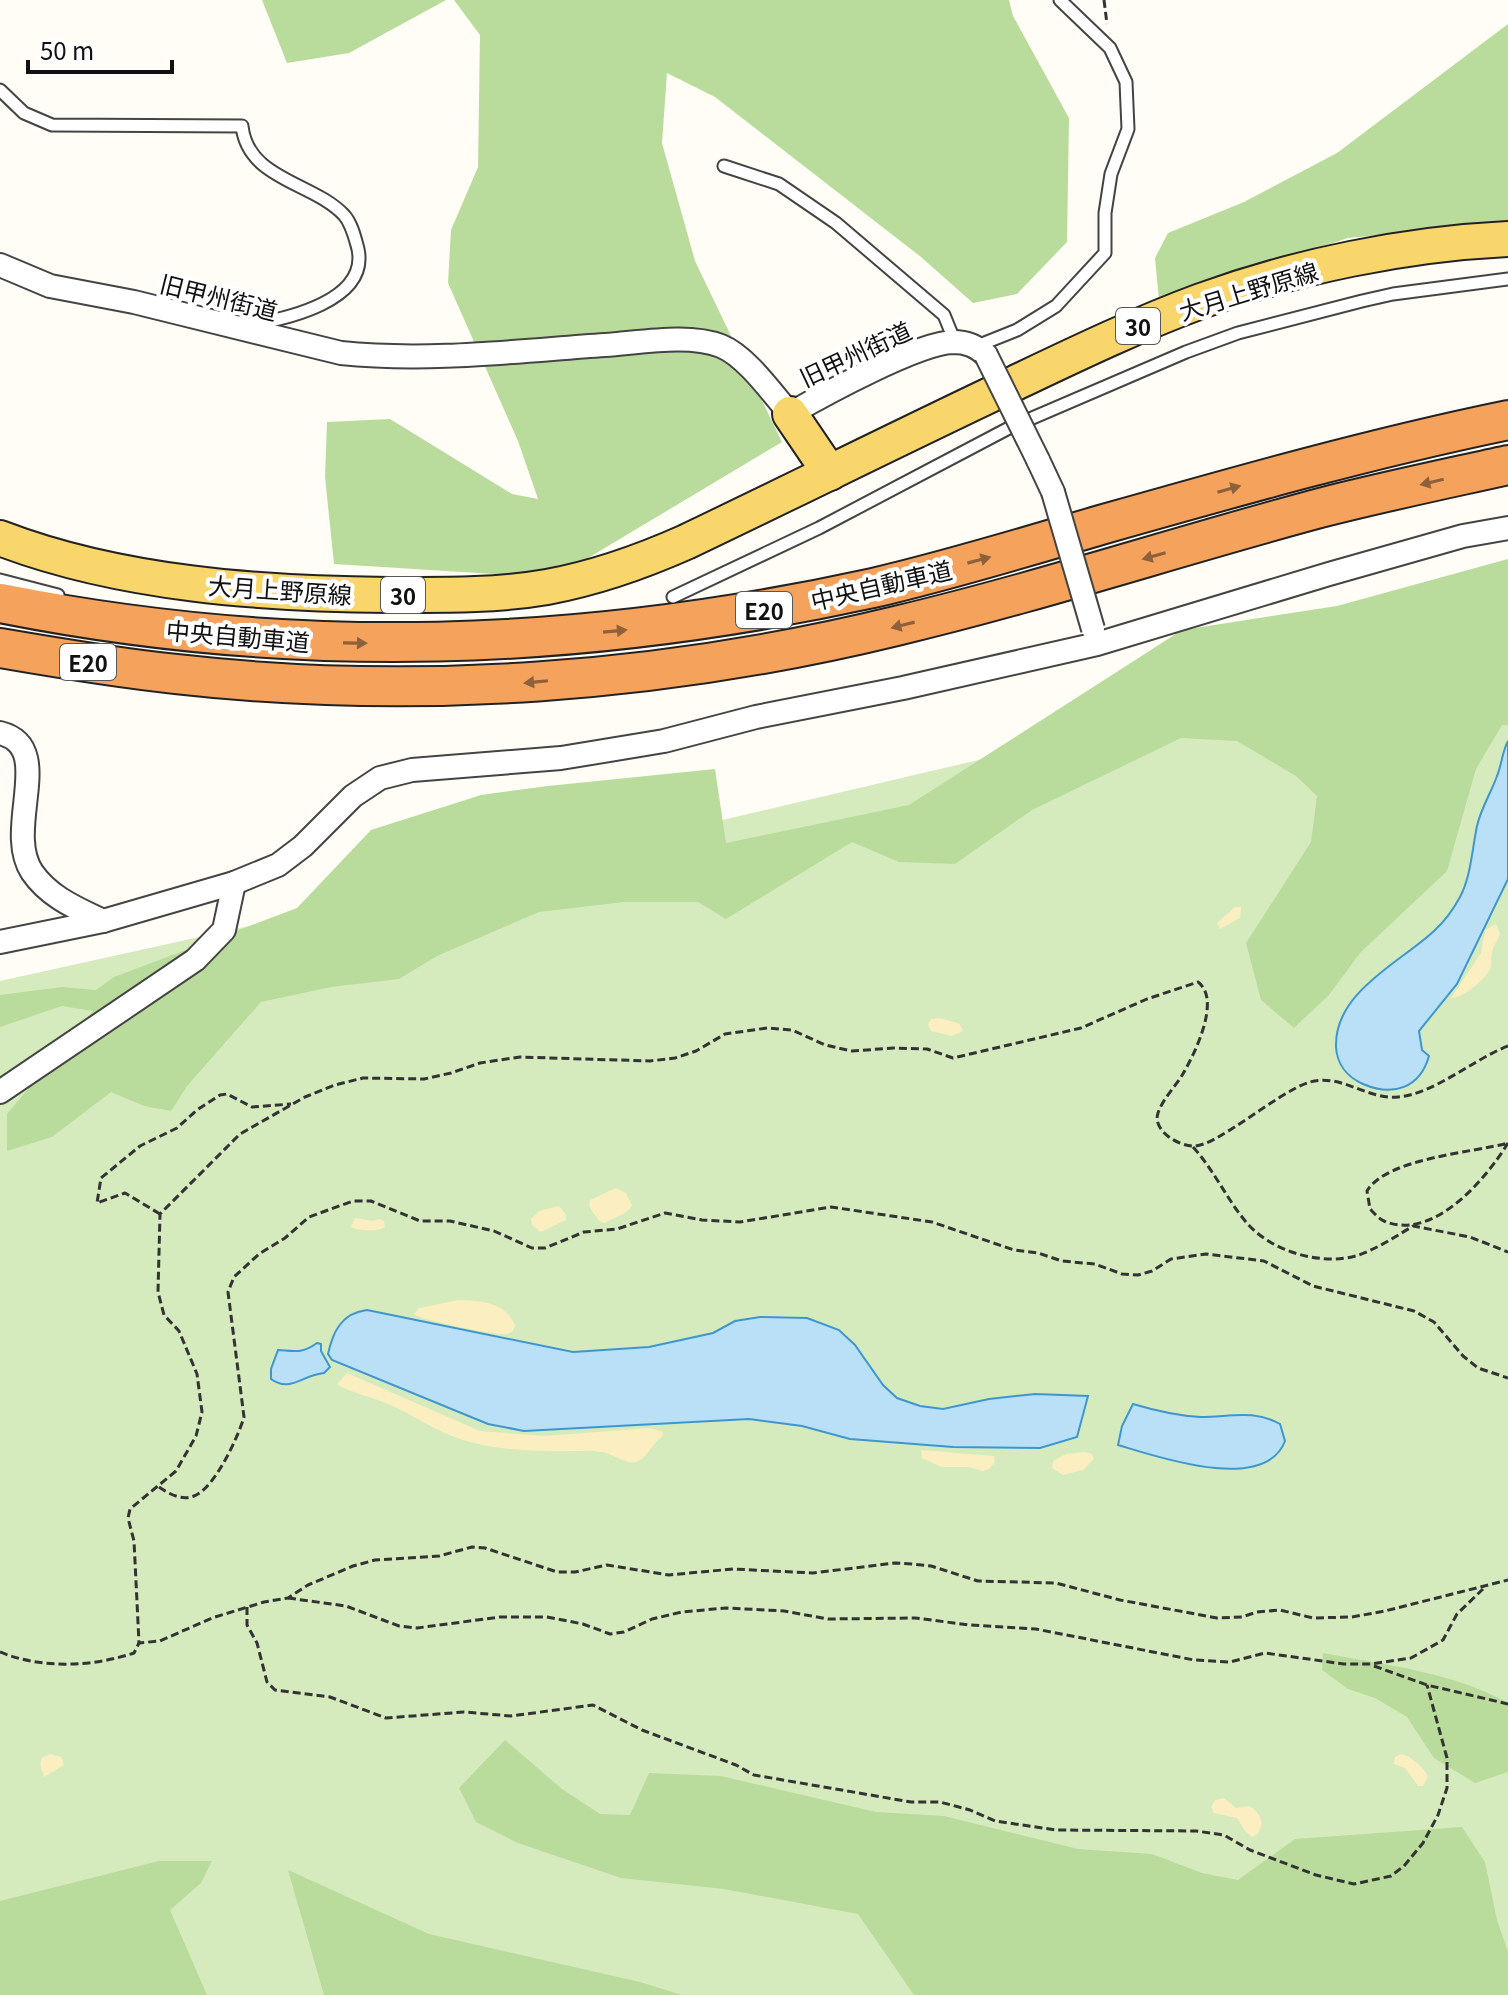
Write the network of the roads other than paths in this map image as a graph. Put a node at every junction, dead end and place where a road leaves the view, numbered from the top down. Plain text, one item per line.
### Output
1 (1060, 0) edge
2 (0, 90) edge
3 (724, 166) dead end
4 (1508, 239) edge
5 (0, 265) edge
6 (1508, 279) edge
7 (237, 326) junction
8 (973, 348) junction
9 (790, 414) junction
10 (1508, 420) edge
11 (1508, 465) edge
12 (830, 473) junction
13 (1508, 528) edge
14 (0, 538) edge
15 (0, 580) edge
16 (68, 597) dead end
17 (673, 597) dead end
18 (0, 603) edge
19 (141, 612) dead end
20 (1095, 637) junction
21 (275, 639) junction
22 (0, 648) edge
23 (0, 658) edge
24 (176, 674) junction
25 (0, 733) edge
26 (234, 883) junction
27 (103, 921) junction
28 (0, 942) edge
29 (0, 1092) edge

1 - 8 lane
2 - 7 lane
3 - 8 lane
4 - 12 main road, 大月上野原線 / 30
5 - 7 street, 旧甲州街道
6 - 17 lane
7 - 9 street, 旧甲州街道
8 - 9 street, 旧甲州街道
8 - 20 street, bridge
9 - 12 main road
21 -> 10 highway, 中央自動車道 / E20
11 -> 24 highway, 中央自動車道 / E20
12 - 14 main road, 大月上野原線 / 30
13 - 20 street
15 - 16 lane
18 - 21 highway, 中央自動車道 / E20
19 - 21 lane
20 - 26 street
22 - 24 highway, 中央自動車道 / E20
23 - 24 highway
25 - 27 street
26 - 27 street
26 - 29 street
27 - 28 street

